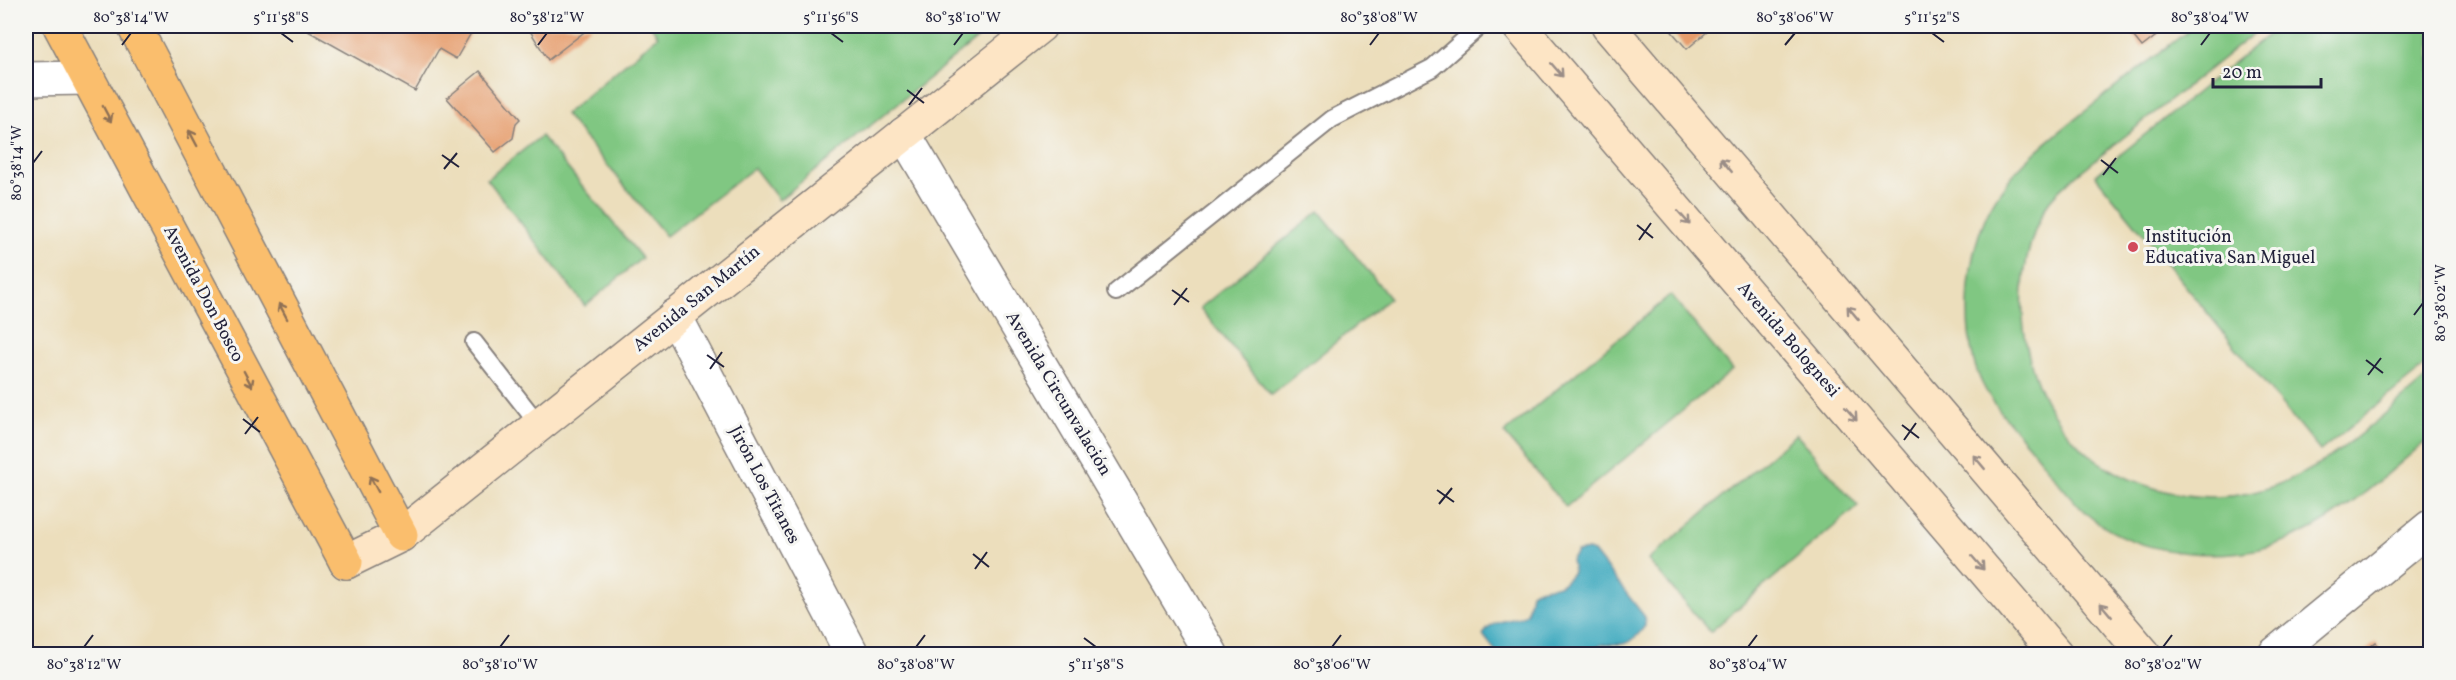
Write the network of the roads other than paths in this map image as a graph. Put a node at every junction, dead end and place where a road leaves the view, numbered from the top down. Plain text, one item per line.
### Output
1 (60, 26) edge
2 (134, 26) edge
3 (1040, 26) edge
4 (1480, 26) edge
5 (1519, 26) edge
6 (1608, 26) edge
7 (88, 78) junction
8 (26, 79) edge
9 (904, 134) junction
10 (1116, 292) dead end
11 (675, 316) junction
12 (474, 342) dead end
13 (538, 425) junction
14 (2430, 527) edge
15 (401, 535) junction
16 (346, 562) joint
17 (852, 654) edge
18 (1211, 654) edge
19 (2056, 654) edge
20 (2144, 654) edge
21 (2275, 654) edge

1 - 7 main road, Avenida Don Bosco
15 -> 2 main road
3 - 9 main road, Avenida San Martín
4 - 10 lane
5 -> 19 main road, Avenida Bolognesi
20 -> 6 main road
7 - 8 street
7 -> 16 main road, Avenida Don Bosco
9 - 11 main road, Avenida San Martín
9 - 18 street, Avenida Circunvalación
11 - 13 main road, Avenida San Martín
11 - 17 street, Jirón Los Titanes
12 - 13 lane
13 - 15 main road, Avenida San Martín
14 - 21 street
15 - 16 main road, Avenida San Martín

